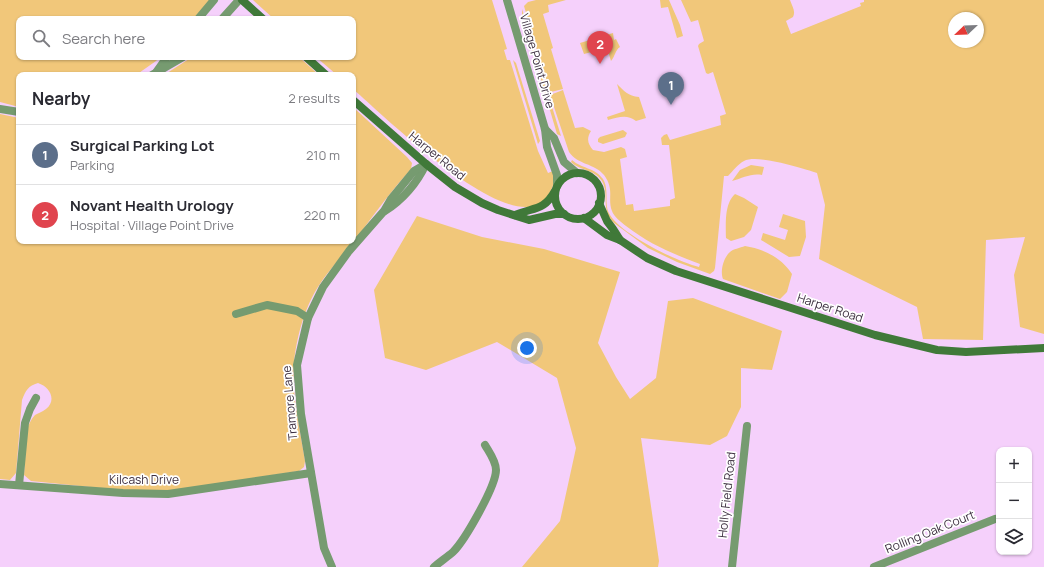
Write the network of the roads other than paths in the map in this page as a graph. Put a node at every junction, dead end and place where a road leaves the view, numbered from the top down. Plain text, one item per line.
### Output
1 (214, 0) edge
2 (240, 0) edge
3 (507, 0) edge
4 (201, 16) edge
5 (225, 16) edge
6 (259, 16) edge
7 (165, 60) edge
8 (178, 60) edge
9 (309, 60) edge
10 (155, 72) edge
11 (158, 72) edge
12 (323, 72) edge
13 (356, 103) edge
14 (0, 109) edge
15 (16, 112) edge
16 (545, 128) junction
17 (426, 164) junction
18 (577, 173) junction
19 (556, 188) junction
20 (600, 203) junction
21 (564, 214) junction
22 (515, 215) junction
23 (584, 218) junction
24 (620, 240) junction
25 (236, 314) dead end
26 (308, 318) junction
27 (1044, 348) edge
28 (36, 398) dead end
29 (747, 426) dead end
30 (485, 445) dead end
31 (311, 473) junction
32 (0, 484) edge
33 (19, 485) junction
34 (995, 519) dead end
35 (332, 567) edge
36 (434, 567) edge
37 (732, 567) edge
38 (874, 567) edge

1 - 4 street
2 - 5 street
2 - 6 main road
3 - 16 street, Village Point Drive
7 - 10 street
8 - 11 street
9 - 12 main road
13 - 17 main road, Harper Road
14 - 15 street
16 - 18 street, Village Point Drive
16 - 19 street, Village Point Drive
17 - 22 main road, Harper Road
17 - 26 street, Tramore Lane
18 - 19 main road
18 - 20 main road
19 - 21 main road
19 - 22 main road
20 - 23 main road
20 - 24 main road, Harper Road
21 - 22 main road, Harper Road
21 - 23 main road
23 - 24 main road, Harper Road
24 - 27 main road, Harper Road
25 - 26 street
26 - 31 street, Tramore Lane
28 - 33 street
29 - 37 street, Holly Field Road
30 - 36 street
31 - 33 street, Kilcash Drive
31 - 35 street, Tramore Lane
32 - 33 street, Kilcash Drive
34 - 38 street, Rolling Oak Court

